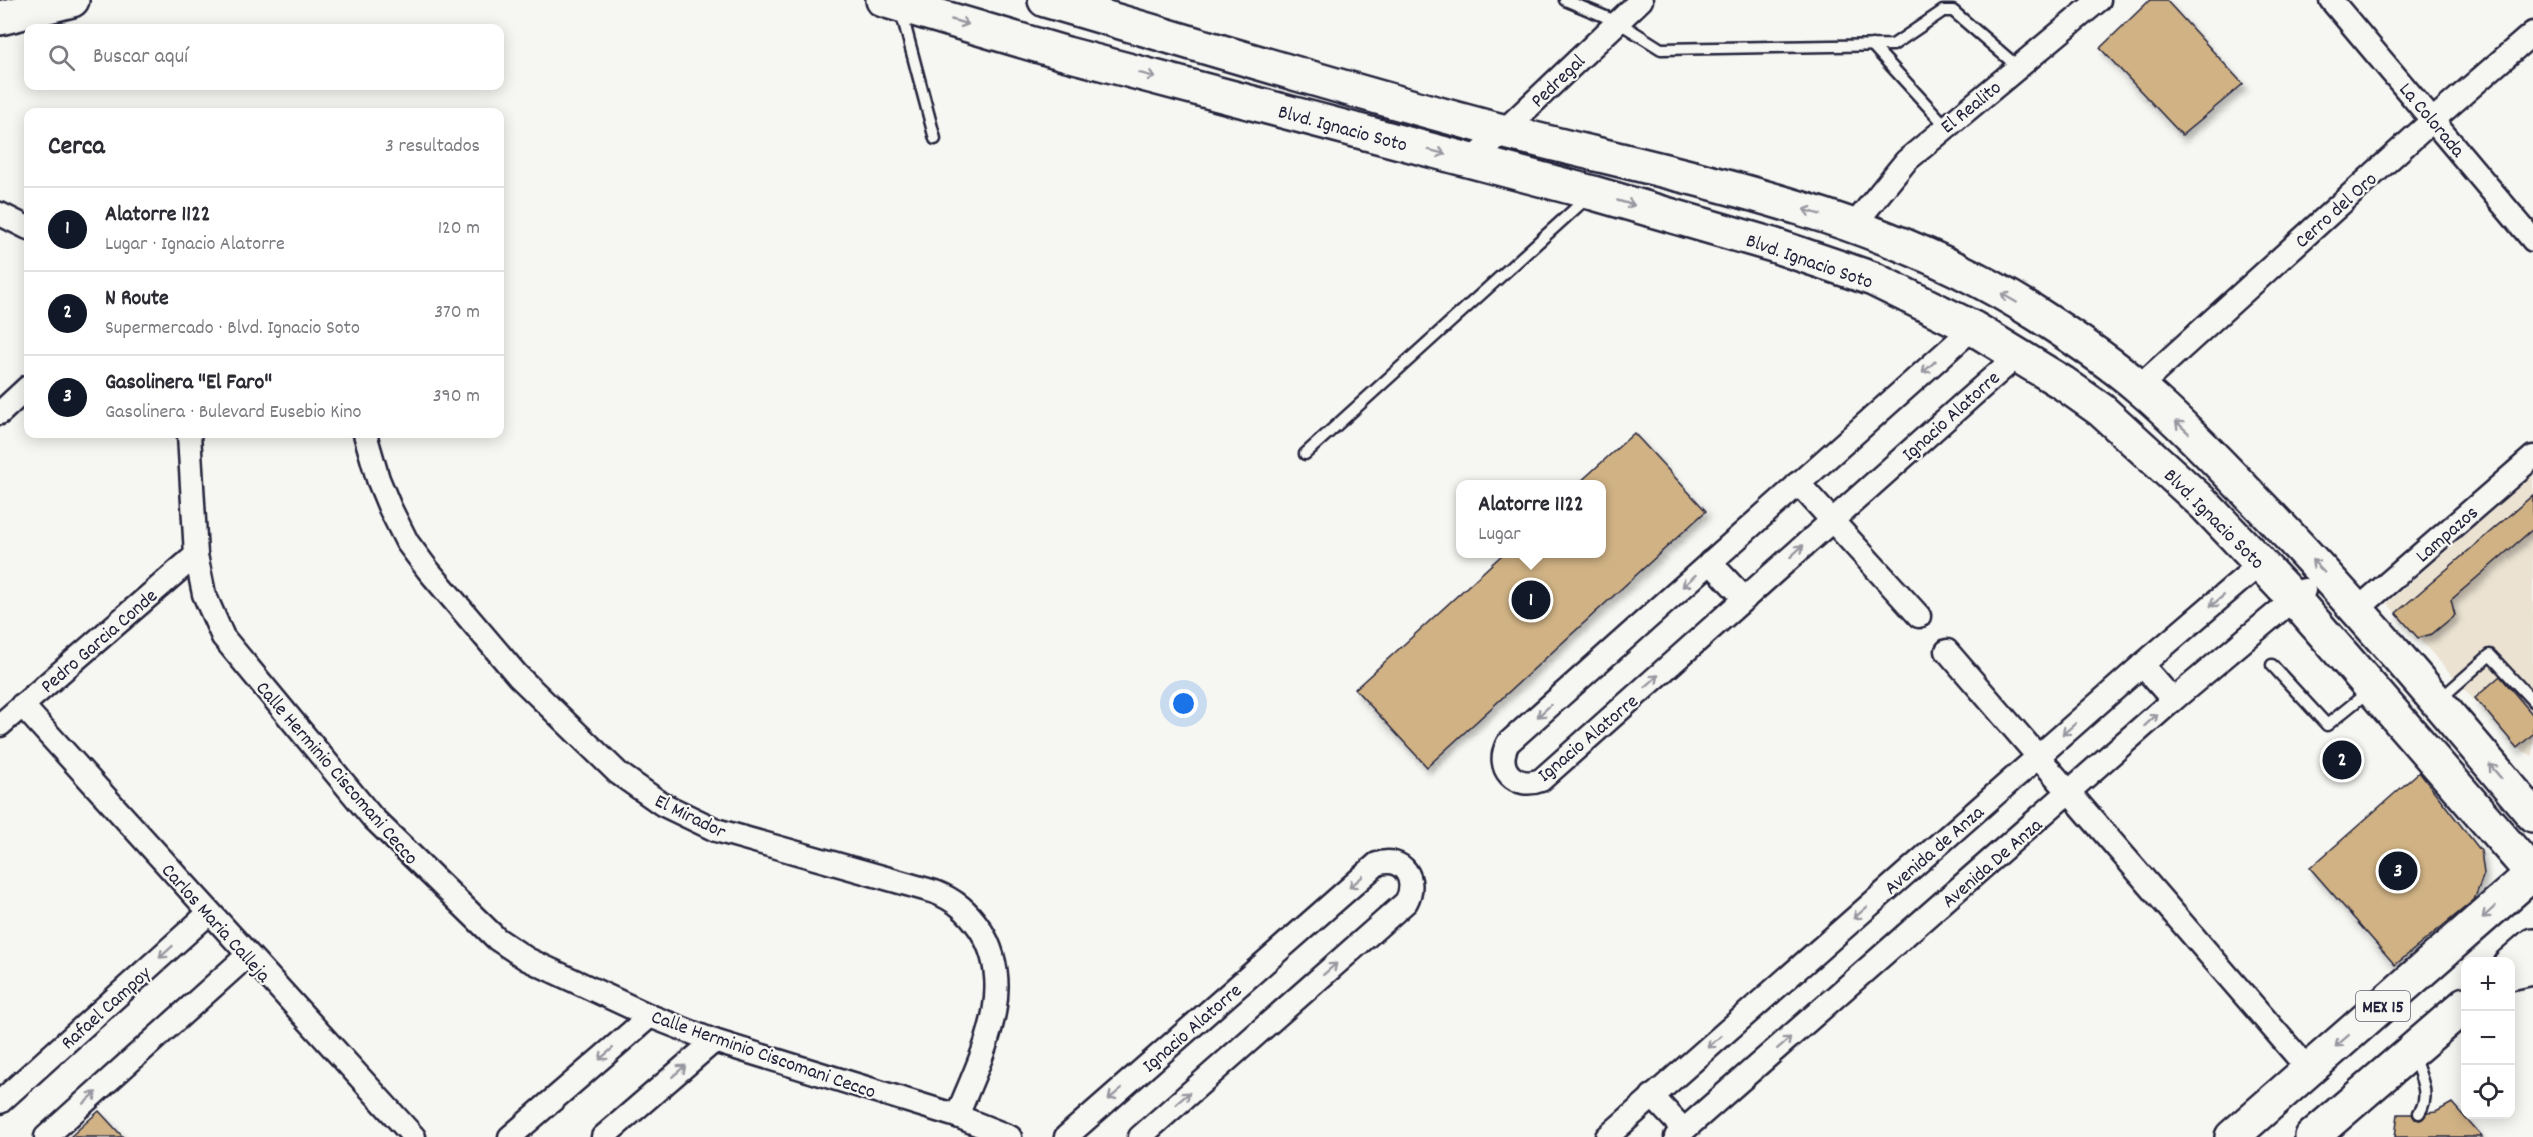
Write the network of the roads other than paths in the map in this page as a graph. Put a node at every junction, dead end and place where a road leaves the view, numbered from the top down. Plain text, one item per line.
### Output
1 (72, 0) edge
2 (1045, 0) edge
3 (1564, 0) edge
4 (1641, 0) edge
5 (2099, 0) edge
6 (2331, 0) edge
7 (895, 2) edge
8 (0, 18) edge
9 (1618, 22) junction
10 (2533, 33) edge
11 (1872, 45) junction
12 (2018, 67) junction
13 (2433, 120) junction
14 (1945, 125) junction
15 (1503, 131) junction
16 (935, 139) dead end
17 (1472, 161) junction
18 (1593, 193) junction
19 (0, 214) edge
20 (1854, 225) junction
21 (24, 226) edge
22 (2533, 240) edge
23 (1972, 328) junction
24 (2018, 355) junction
25 (2139, 387) junction
26 (24, 391) edge
27 (0, 412) edge
28 (189, 438) edge
29 (366, 438) edge
30 (1305, 454) dead end
31 (2533, 457) edge
32 (1798, 483) junction
33 (1832, 520) junction
34 (196, 555) junction
35 (1710, 562) junction
36 (2261, 563) junction
37 (2300, 593) junction
38 (1745, 598) junction
39 (2358, 609) junction
40 (1919, 616) dead end
41 (1947, 651) dead end
42 (2142, 665) junction
43 (2272, 665) dead end
44 (2372, 689) junction
45 (2173, 700) junction
46 (2533, 701) edge
47 (2438, 702) junction
48 (22, 705) junction
49 (0, 725) edge
50 (2038, 756) junction
51 (2069, 794) junction
52 (2533, 815) edge
53 (2533, 873) edge
54 (210, 913) junction
55 (2533, 945) edge
56 (248, 955) junction
57 (2515, 961) edge
58 (2533, 968) edge
59 (2515, 972) edge
60 (2461, 1008) edge
61 (650, 1016) junction
62 (714, 1041) junction
63 (2412, 1050) junction
64 (2309, 1070) junction
65 (1652, 1096) junction
66 (0, 1102) edge
67 (2419, 1113) dead end
68 (957, 1116) junction
69 (1680, 1134) edge
70 (46, 1137) edge
71 (414, 1137) edge
72 (510, 1137) edge
73 (603, 1137) edge
74 (1010, 1137) edge
75 (1066, 1137) edge
76 (1140, 1137) edge
77 (1607, 1137) edge
78 (2232, 1137) edge
79 (2312, 1137) edge

1 - 8 main road
2 - 15 main road, Blvd. Ignacio Soto
3 - 9 lane
4 - 9 street, Pedregal
5 - 12 street, El Realito
6 - 13 street, La Colorada
7 - 16 lane
7 -> 17 main road, Blvd. Ignacio Soto
9 - 11 lane
9 - 15 street, Pedregal
10 - 13 street, Cerro del Oro
11 - 12 lane
11 - 14 lane
12 - 14 street, El Realito
13 - 22 street, La Colorada
13 - 25 street, Cerro del Oro
14 - 20 street, El Realito
15 - 17 street, Pedregal
20 -> 15 main road, Blvd. Ignacio Soto
17 - 18 main road, Blvd. Ignacio Soto
18 -> 23 main road, Blvd. Ignacio Soto
18 - 30 lane
19 - 21 street
25 -> 20 main road, Blvd. Ignacio Soto
23 - 24 main road, Blvd. Ignacio Soto
23 - 25 main road
23 -> 32 street, Ignacio Alatorre
24 - 33 street, Ignacio Alatorre
24 - 36 main road, Blvd. Ignacio Soto
39 -> 25 main road, Blvd. Ignacio Soto
26 - 27 street
28 - 34 street, Calle Herminio Ciscomani Cecco
29 - 68 street, El Mirador
31 - 39 street, Lampazos
32 - 33 street
32 - 35 street, Ignacio Alatorre
38 -> 33 street, Ignacio Alatorre
33 - 40 street
34 - 48 street, Pedro Garcia Conde
34 - 61 street, Calle Herminio Ciscomani Cecco
35 - 38 street
35 -> 38 street, Ignacio Alatorre
36 - 37 main road, Blvd. Ignacio Soto
36 -> 42 street, Avenida de Anza
37 - 39 main road
37 - 44 main road, Blvd. Ignacio Soto
37 - 45 street, Avenida De Anza
39 - 47 main road, Blvd. Ignacio Soto
41 - 50 street
42 - 45 street
42 -> 50 street, Avenida de Anza
43 - 44 lane
44 - 53 main road, Blvd. Ignacio Soto
51 -> 45 street, Avenida De Anza
46 - 47 lane
52 -> 47 main road, Blvd. Ignacio Soto
48 - 49 street, Pedro Garcia Conde
48 - 54 street, Carlos Maria Calleja
50 - 51 street
50 -> 65 street, Avenida de Anza
51 - 64 street
69 -> 51 street, Avenida De Anza
53 -> 64 main road, MEX 15
54 - 56 street, Carlos Maria Calleja
54 -> 66 street, Rafael Campoy
55 - 57 main road
70 -> 56 street
56 - 71 street, Carlos Maria Calleja
58 - 59 main road
60 - 63 main road, MEX 15
61 - 62 street, Calle Herminio Ciscomani Cecco
61 -> 72 street
62 - 68 street, Calle Herminio Ciscomani Cecco
73 -> 62 street
63 - 67 lane
63 - 79 main road, MEX 15
64 - 78 main road, MEX 15
65 - 69 street
65 - 77 street, Avenida de Anza
68 - 74 street, Calle Herminio Ciscomani Cecco
76 -> 75 street, Ignacio Alatorre

